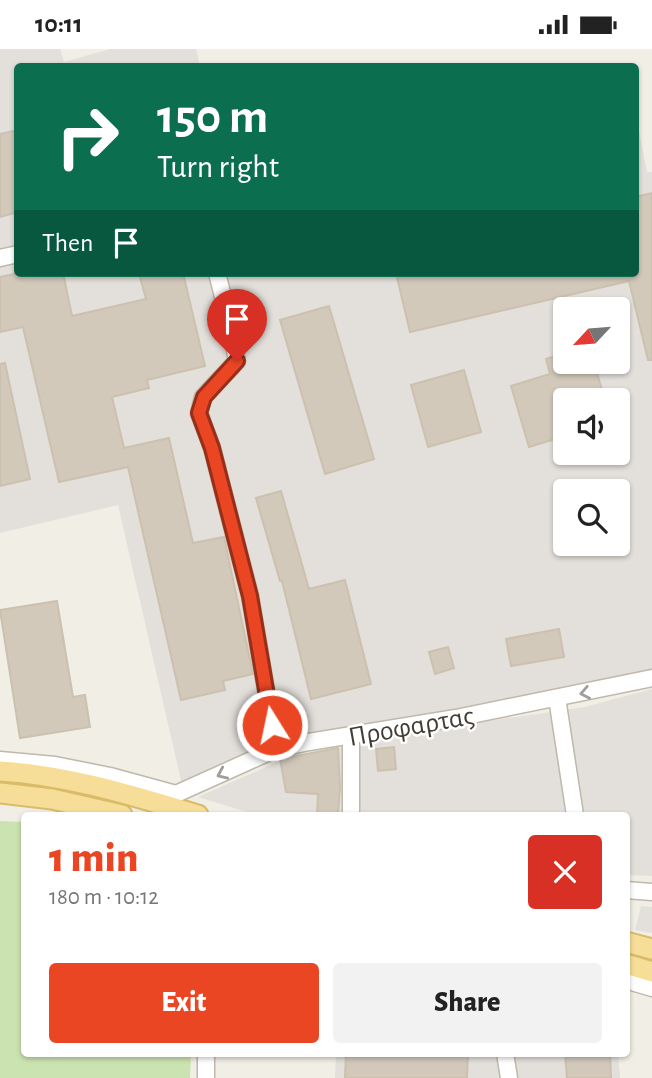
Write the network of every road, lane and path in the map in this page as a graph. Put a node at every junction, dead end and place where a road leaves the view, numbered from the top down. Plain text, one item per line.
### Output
1 (218, 277) edge
2 (652, 678) edge
3 (557, 698) junction
4 (351, 735) junction
5 (276, 749) junction
6 (0, 760) edge
7 (0, 771) edge
8 (54, 771) junction
9 (0, 793) edge
10 (146, 793) junction
11 (109, 812) edge
12 (191, 812) edge
13 (351, 812) edge
14 (575, 812) edge
15 (630, 891) edge
16 (652, 892) edge
17 (630, 943) edge
18 (652, 949) edge
19 (630, 965) edge
20 (652, 972) edge
21 (630, 980) edge
22 (652, 988) edge
23 (206, 1057) edge
24 (506, 1057) edge
25 (206, 1078) edge
26 (509, 1078) edge

1 - 5 street
2 -> 3 street, Προφαρτας
3 - 4 street, Προφαρτας
3 - 14 street
4 - 5 street, Προφαρτας
4 - 13 street
5 -> 10 street, Προφαρτας
6 - 8 street
7 - 8 main road
8 - 10 main road
9 - 11 main road
10 - 12 main road
15 - 16 street
17 - 18 main road
19 - 20 main road
21 - 22 street
23 - 25 street
24 - 26 street

